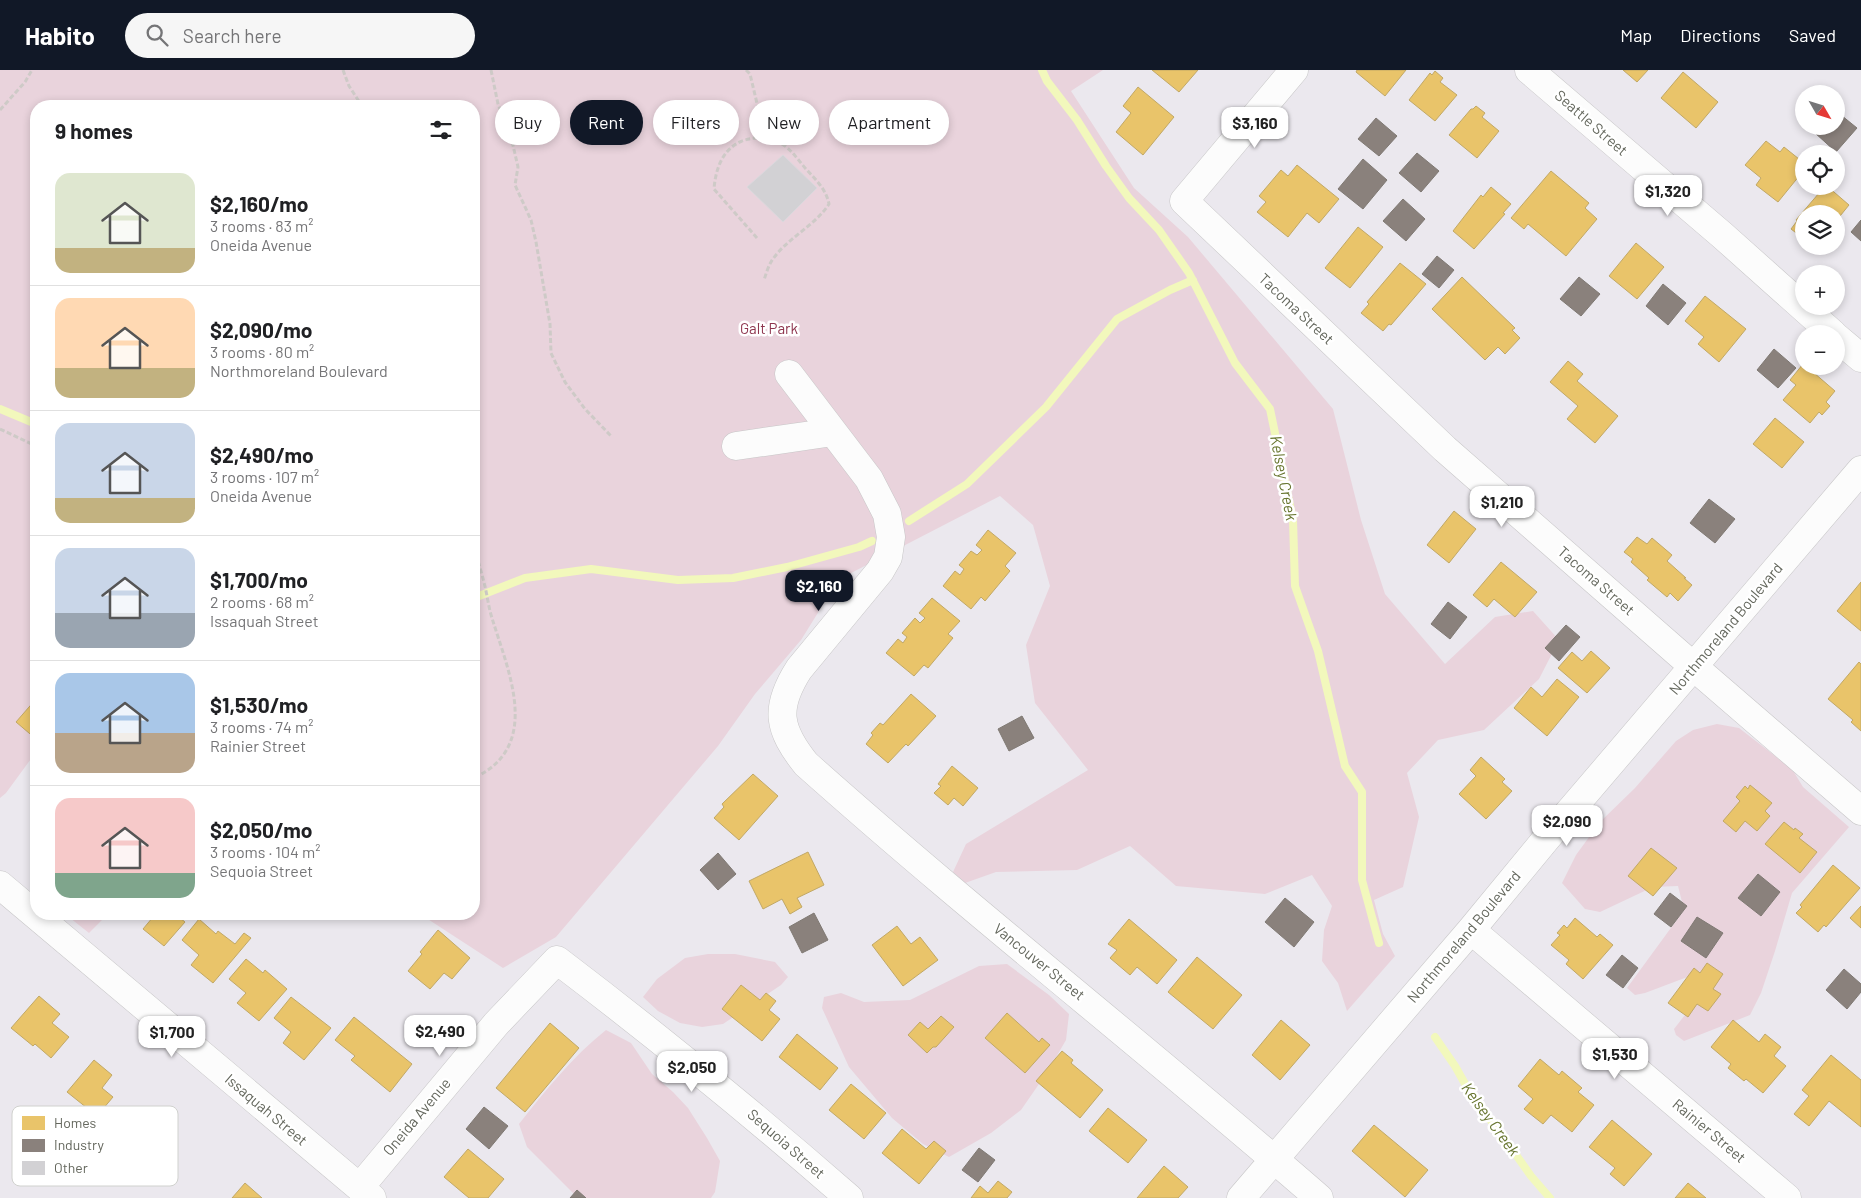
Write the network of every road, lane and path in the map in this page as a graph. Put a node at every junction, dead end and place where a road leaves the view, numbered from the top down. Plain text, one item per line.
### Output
1 (32, 70) edge
2 (343, 70) edge
3 (491, 70) edge
4 (746, 70) edge
5 (1294, 70) edge
6 (1529, 70) edge
7 (358, 100) edge
8 (756, 100) edge
9 (0, 110) edge
10 (749, 139) edge
11 (784, 145) edge
12 (757, 238) dead end
13 (764, 280) dead end
14 (1822, 325) edge
15 (1845, 345) edge
16 (1861, 358) edge
17 (789, 374) dead end
18 (0, 429) edge
19 (833, 432) junction
20 (612, 437) dead end
21 (30, 443) edge
22 (736, 446) dead end
23 (1861, 470) edge
24 (480, 568) edge
25 (1694, 667) junction
26 (480, 775) edge
27 (1861, 810) edge
28 (0, 885) edge
29 (30, 910) edge
30 (41, 920) edge
31 (1471, 930) junction
32 (557, 960) joint
33 (1274, 1159) junction
34 (366, 1192) edge
35 (849, 1198) edge
36 (1241, 1198) edge
37 (1319, 1198) edge
38 (1787, 1198) edge

1 - 9 path
2 - 7 path
3 - 20 path
4 - 8 path
5 - 25 street, Tacoma Street
6 - 14 street, Seattle Street
10 - 12 path
11 - 13 path
15 - 16 street
17 - 19 street
18 - 21 path
19 - 22 street
19 - 33 street, Vancouver Street
23 - 25 street, Northmoreland Boulevard
24 - 26 path
25 - 27 street, Tacoma Street
25 - 31 street, Northmoreland Boulevard
28 - 29 street, Issaquah Street
30 - 34 street, Issaquah Street
31 - 33 street, Northmoreland Boulevard
31 - 38 street, Rainier Street
32 - 34 street, Oneida Avenue
32 - 35 street, Sequoia Street
33 - 36 street, Northmoreland Boulevard
33 - 37 street, Vancouver Street

